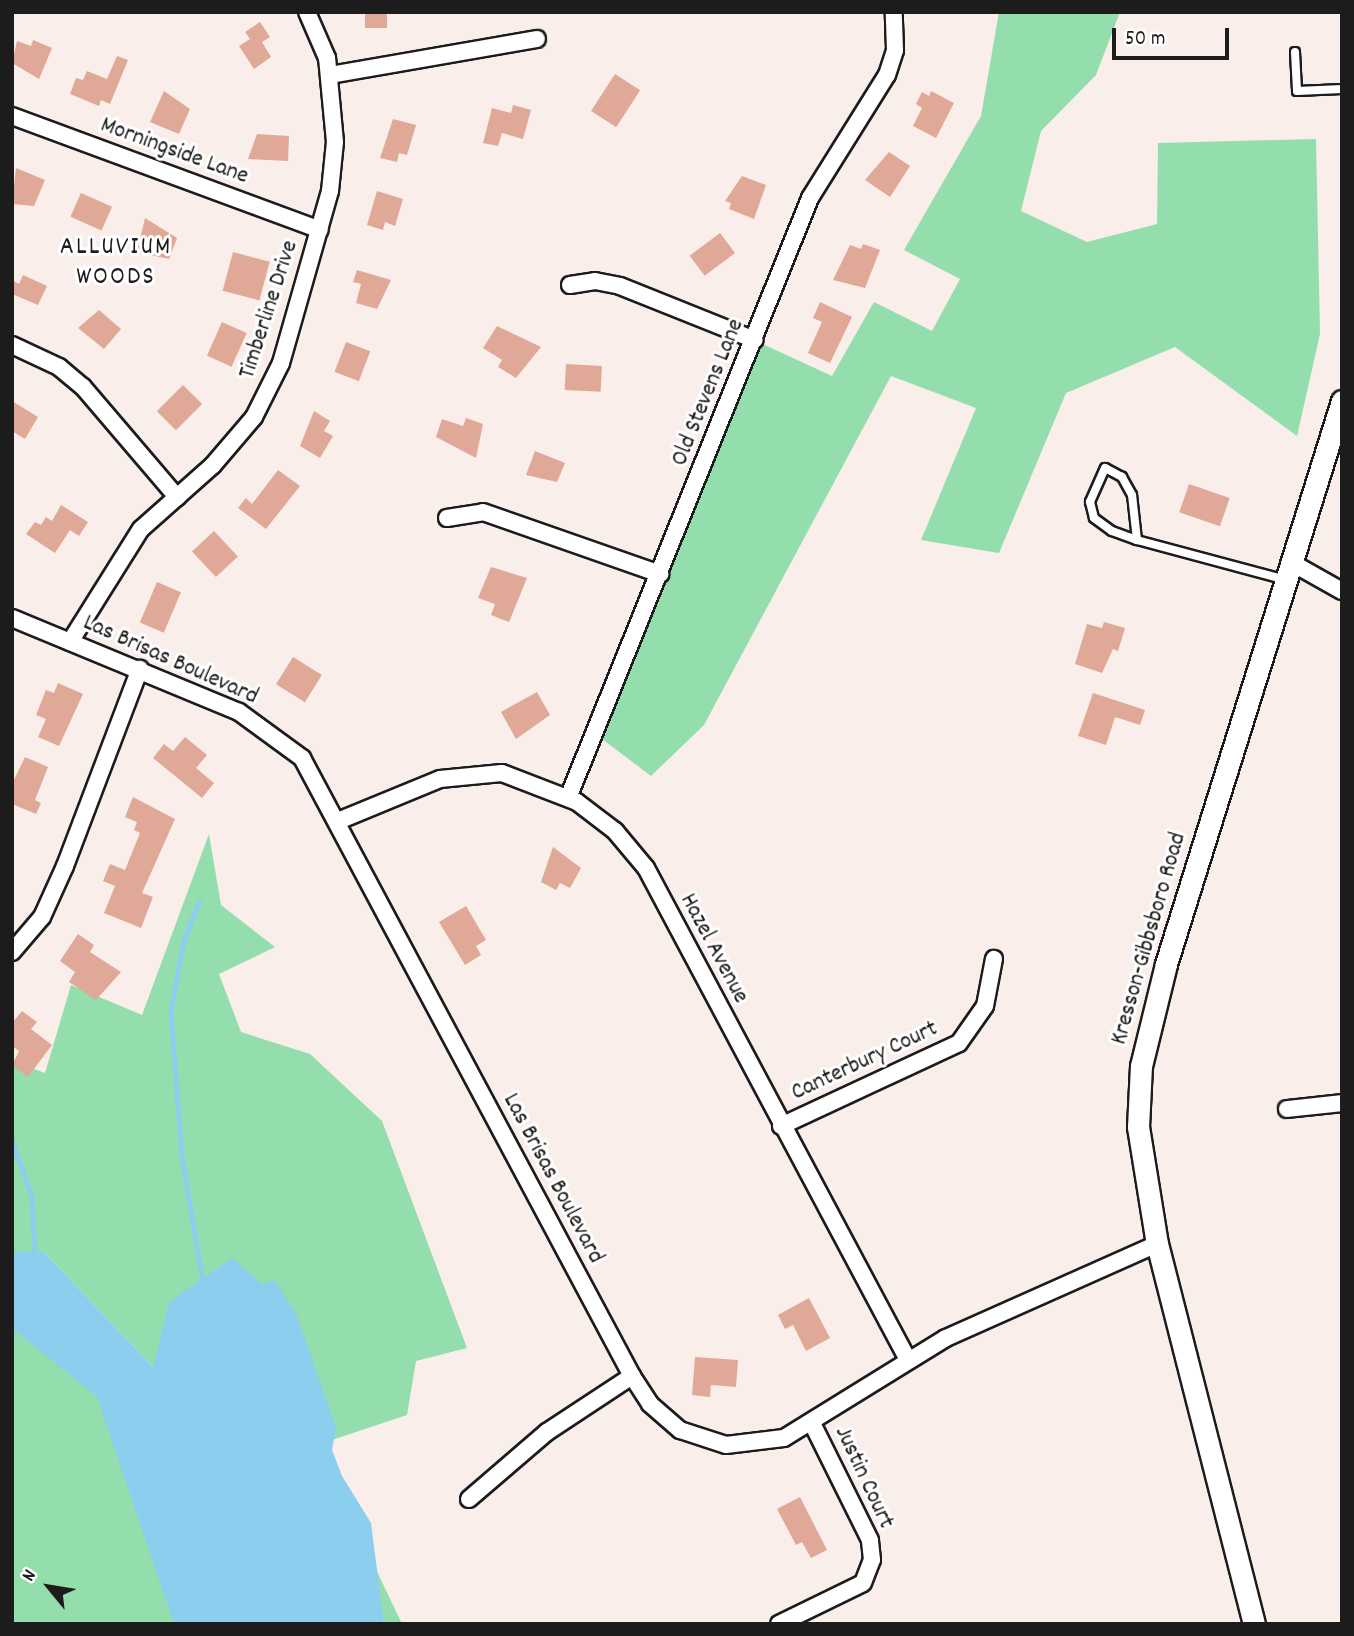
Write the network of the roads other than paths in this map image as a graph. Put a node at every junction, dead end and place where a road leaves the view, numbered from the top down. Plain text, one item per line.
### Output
1 (307, 12) edge
2 (894, 12) edge
3 (537, 39) dead end
4 (1295, 52) dead end
5 (330, 75) junction
6 (1342, 89) edge
7 (12, 116) edge
8 (320, 230) junction
9 (570, 285) dead end
10 (755, 340) junction
11 (12, 345) edge
12 (1341, 404) edge
13 (177, 498) junction
14 (447, 518) dead end
15 (1137, 540) junction
16 (1291, 572) junction
17 (660, 574) junction
18 (1342, 591) edge
19 (12, 618) edge
20 (70, 642) junction
21 (140, 669) junction
22 (568, 798) junction
23 (338, 821) junction
24 (12, 952) edge
25 (994, 959) dead end
26 (1342, 1103) edge
27 (1287, 1109) dead end
28 (780, 1126) junction
29 (1157, 1244) junction
30 (907, 1358) junction
31 (632, 1377) junction
32 (812, 1423) junction
33 (469, 1499) dead end
34 (779, 1624) edge
35 (1254, 1624) edge

1 - 5 street, Timberline Drive
2 - 10 street, Old Stevens Lane
3 - 5 street
4 - 6 lane
5 - 8 street, Timberline Drive
7 - 8 street, Morningside Lane
8 - 13 street, Timberline Drive
9 - 10 street
10 - 17 street, Old Stevens Lane
11 - 13 street
12 - 16 street, Kresson-Gibbsboro Road
13 - 20 street, Timberline Drive
14 - 17 street
15 - 15 lane
15 - 16 lane
16 - 18 street
16 - 29 street, Kresson-Gibbsboro Road
17 - 22 street, Old Stevens Lane
19 - 20 street, Las Brisas Boulevard
20 - 21 street, Las Brisas Boulevard
21 - 23 street, Las Brisas Boulevard
21 - 24 street
22 - 23 street, Hazel Avenue
22 - 28 street, Hazel Avenue
23 - 31 street, Las Brisas Boulevard
25 - 28 street, Canterbury Court
26 - 27 street
28 - 30 street, Hazel Avenue
29 - 30 street, Las Brisas Boulevard
29 - 35 street, Kresson-Gibbsboro Road
30 - 32 street, Las Brisas Boulevard
31 - 32 street, Las Brisas Boulevard
31 - 33 street
32 - 34 street, Justin Court

